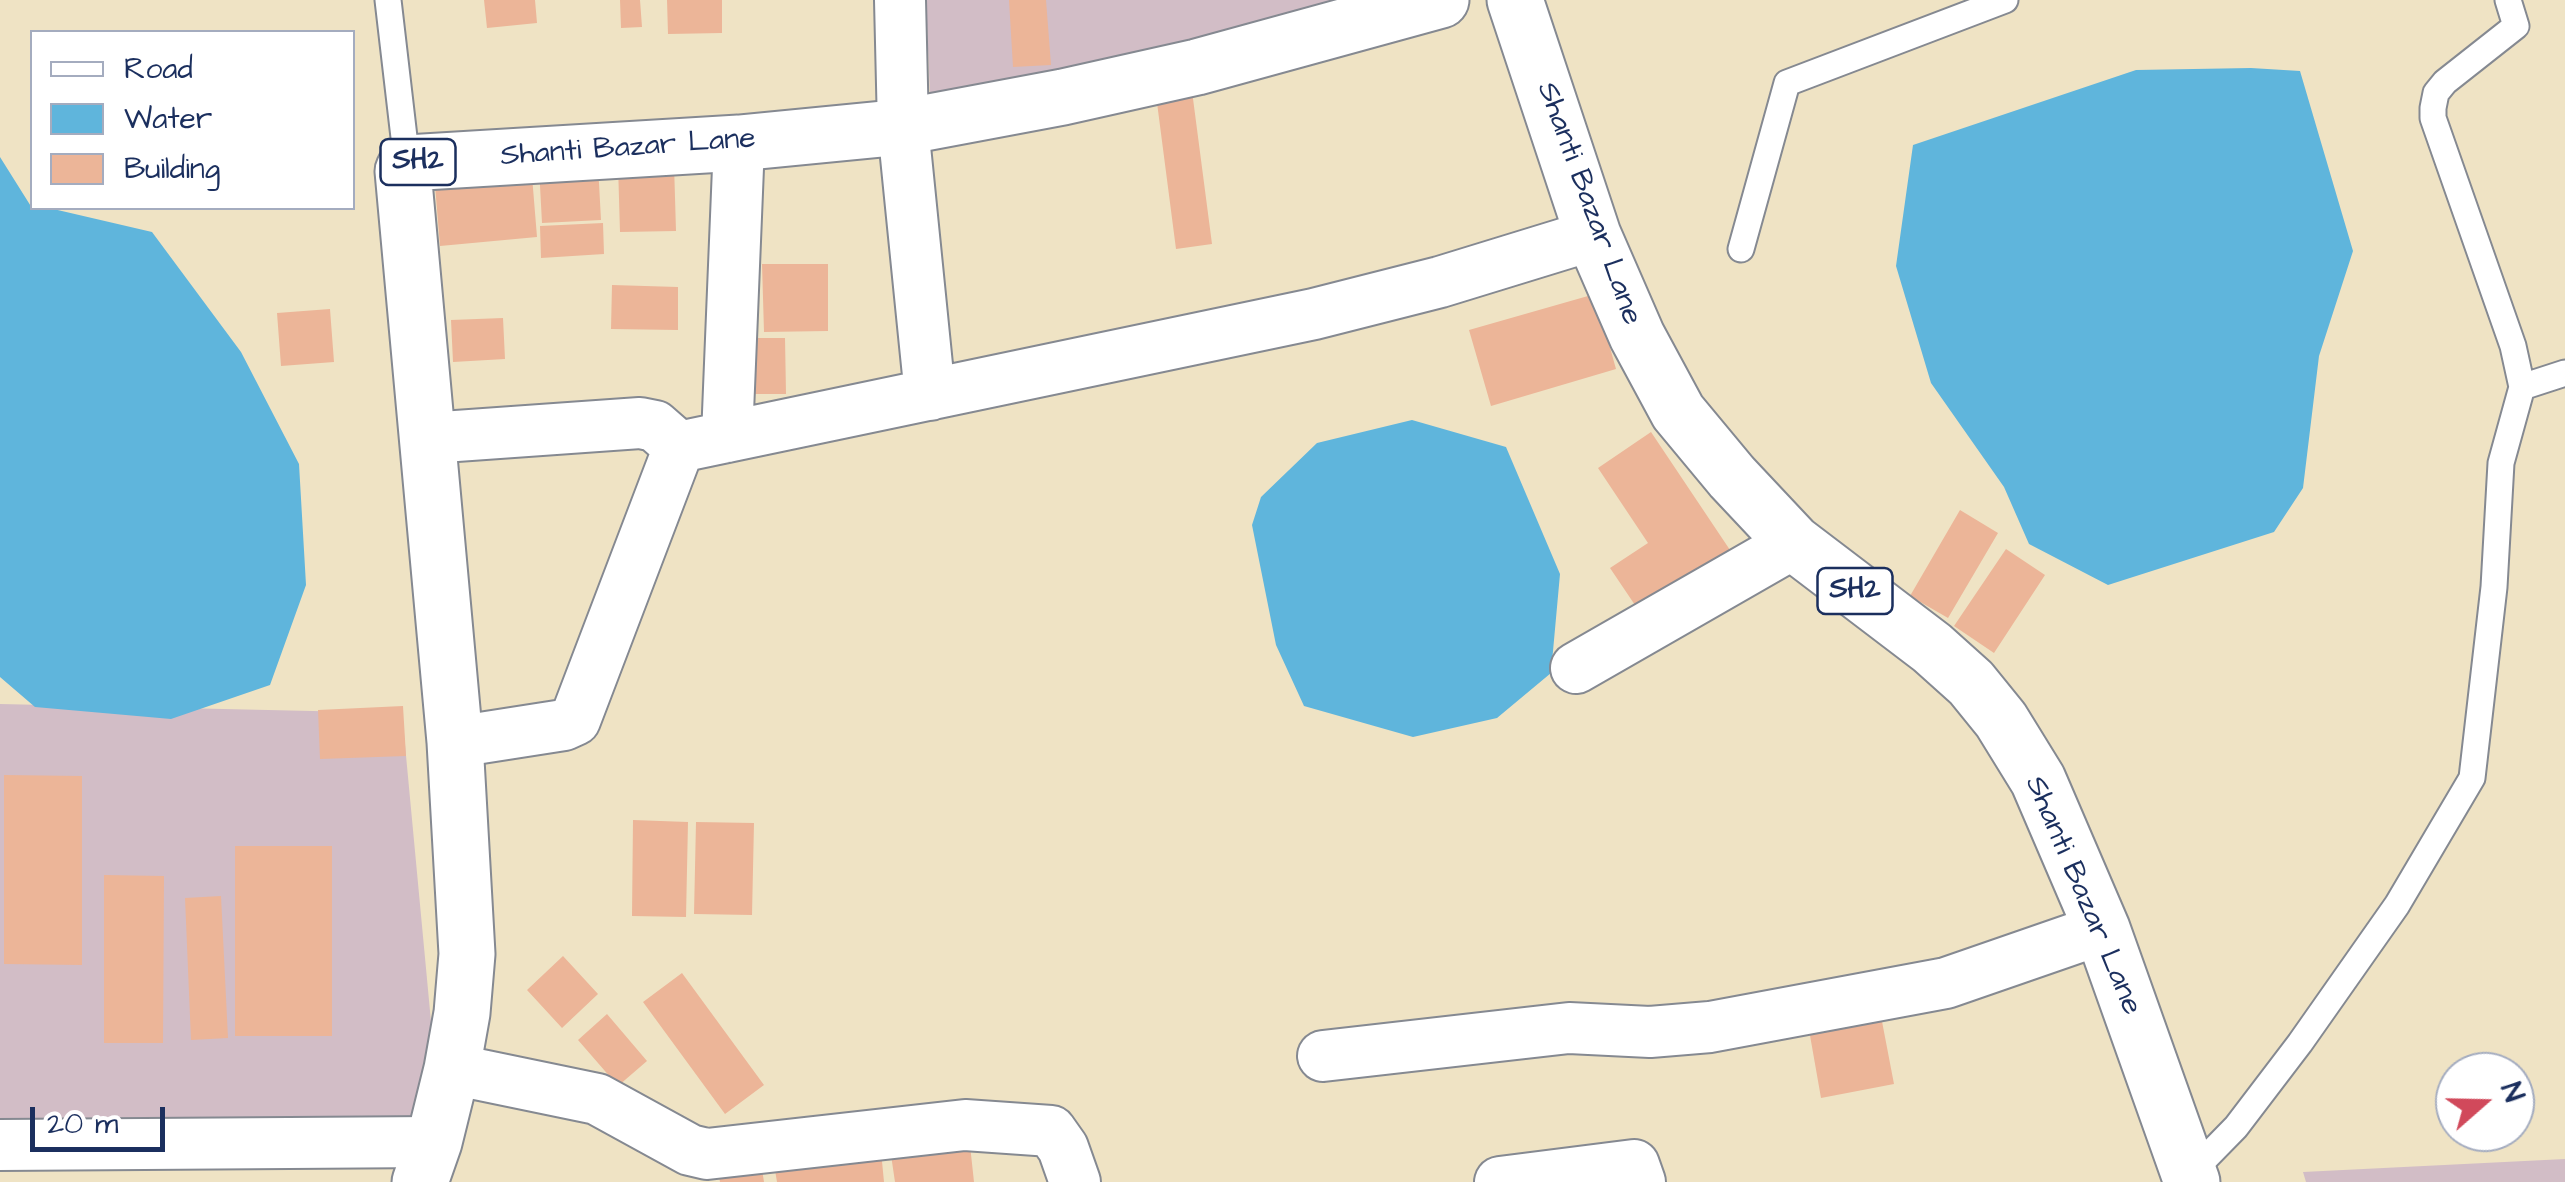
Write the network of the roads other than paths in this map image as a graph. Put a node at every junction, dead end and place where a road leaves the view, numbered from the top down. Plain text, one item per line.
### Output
1 (388, 0) edge
2 (900, 0) edge
3 (1441, 0) edge
4 (1515, 0) edge
5 (2005, 0) edge
6 (2508, 0) edge
7 (903, 126) junction
8 (739, 143) junction
9 (407, 163) junction
10 (1593, 236) junction
11 (1741, 249) dead end
12 (2565, 373) edge
13 (2522, 386) junction
14 (930, 395) junction
15 (428, 438) junction
16 (727, 438) junction
17 (679, 447) junction
18 (1794, 543) junction
19 (1576, 668) dead end
20 (455, 742) junction
21 (2102, 929) junction
22 (1324, 1056) dead end
23 (452, 1070) junction
24 (0, 1145) edge
25 (427, 1162) edge
26 (709, 1168) edge
27 (2191, 1178) edge
28 (1074, 1182) edge
29 (1500, 1182) edge
30 (1640, 1182) edge

1 - 9 lane
2 - 7 street
3 - 7 main road, Shanti Bazar Lane / SH2
4 - 10 main road, Shanti Bazar Lane / SH2
5 - 11 lane
6 - 13 lane
7 - 8 main road, Shanti Bazar Lane / SH2
7 - 14 street
8 - 9 main road, Shanti Bazar Lane / SH2
8 - 16 street
9 - 15 main road, SH2
10 - 14 street
10 - 18 main road, Shanti Bazar Lane / SH2
12 - 13 lane
13 - 27 lane
14 - 16 street
15 - 17 street
15 - 20 main road, SH2
16 - 17 street
17 - 20 street
18 - 19 street
18 - 21 main road, Shanti Bazar Lane / SH2
20 - 23 main road, SH2
21 - 22 street
21 - 27 main road, Shanti Bazar Lane / SH2
23 - 25 main road, SH2
23 - 26 street
24 - 25 street
26 - 28 street
29 - 30 street

